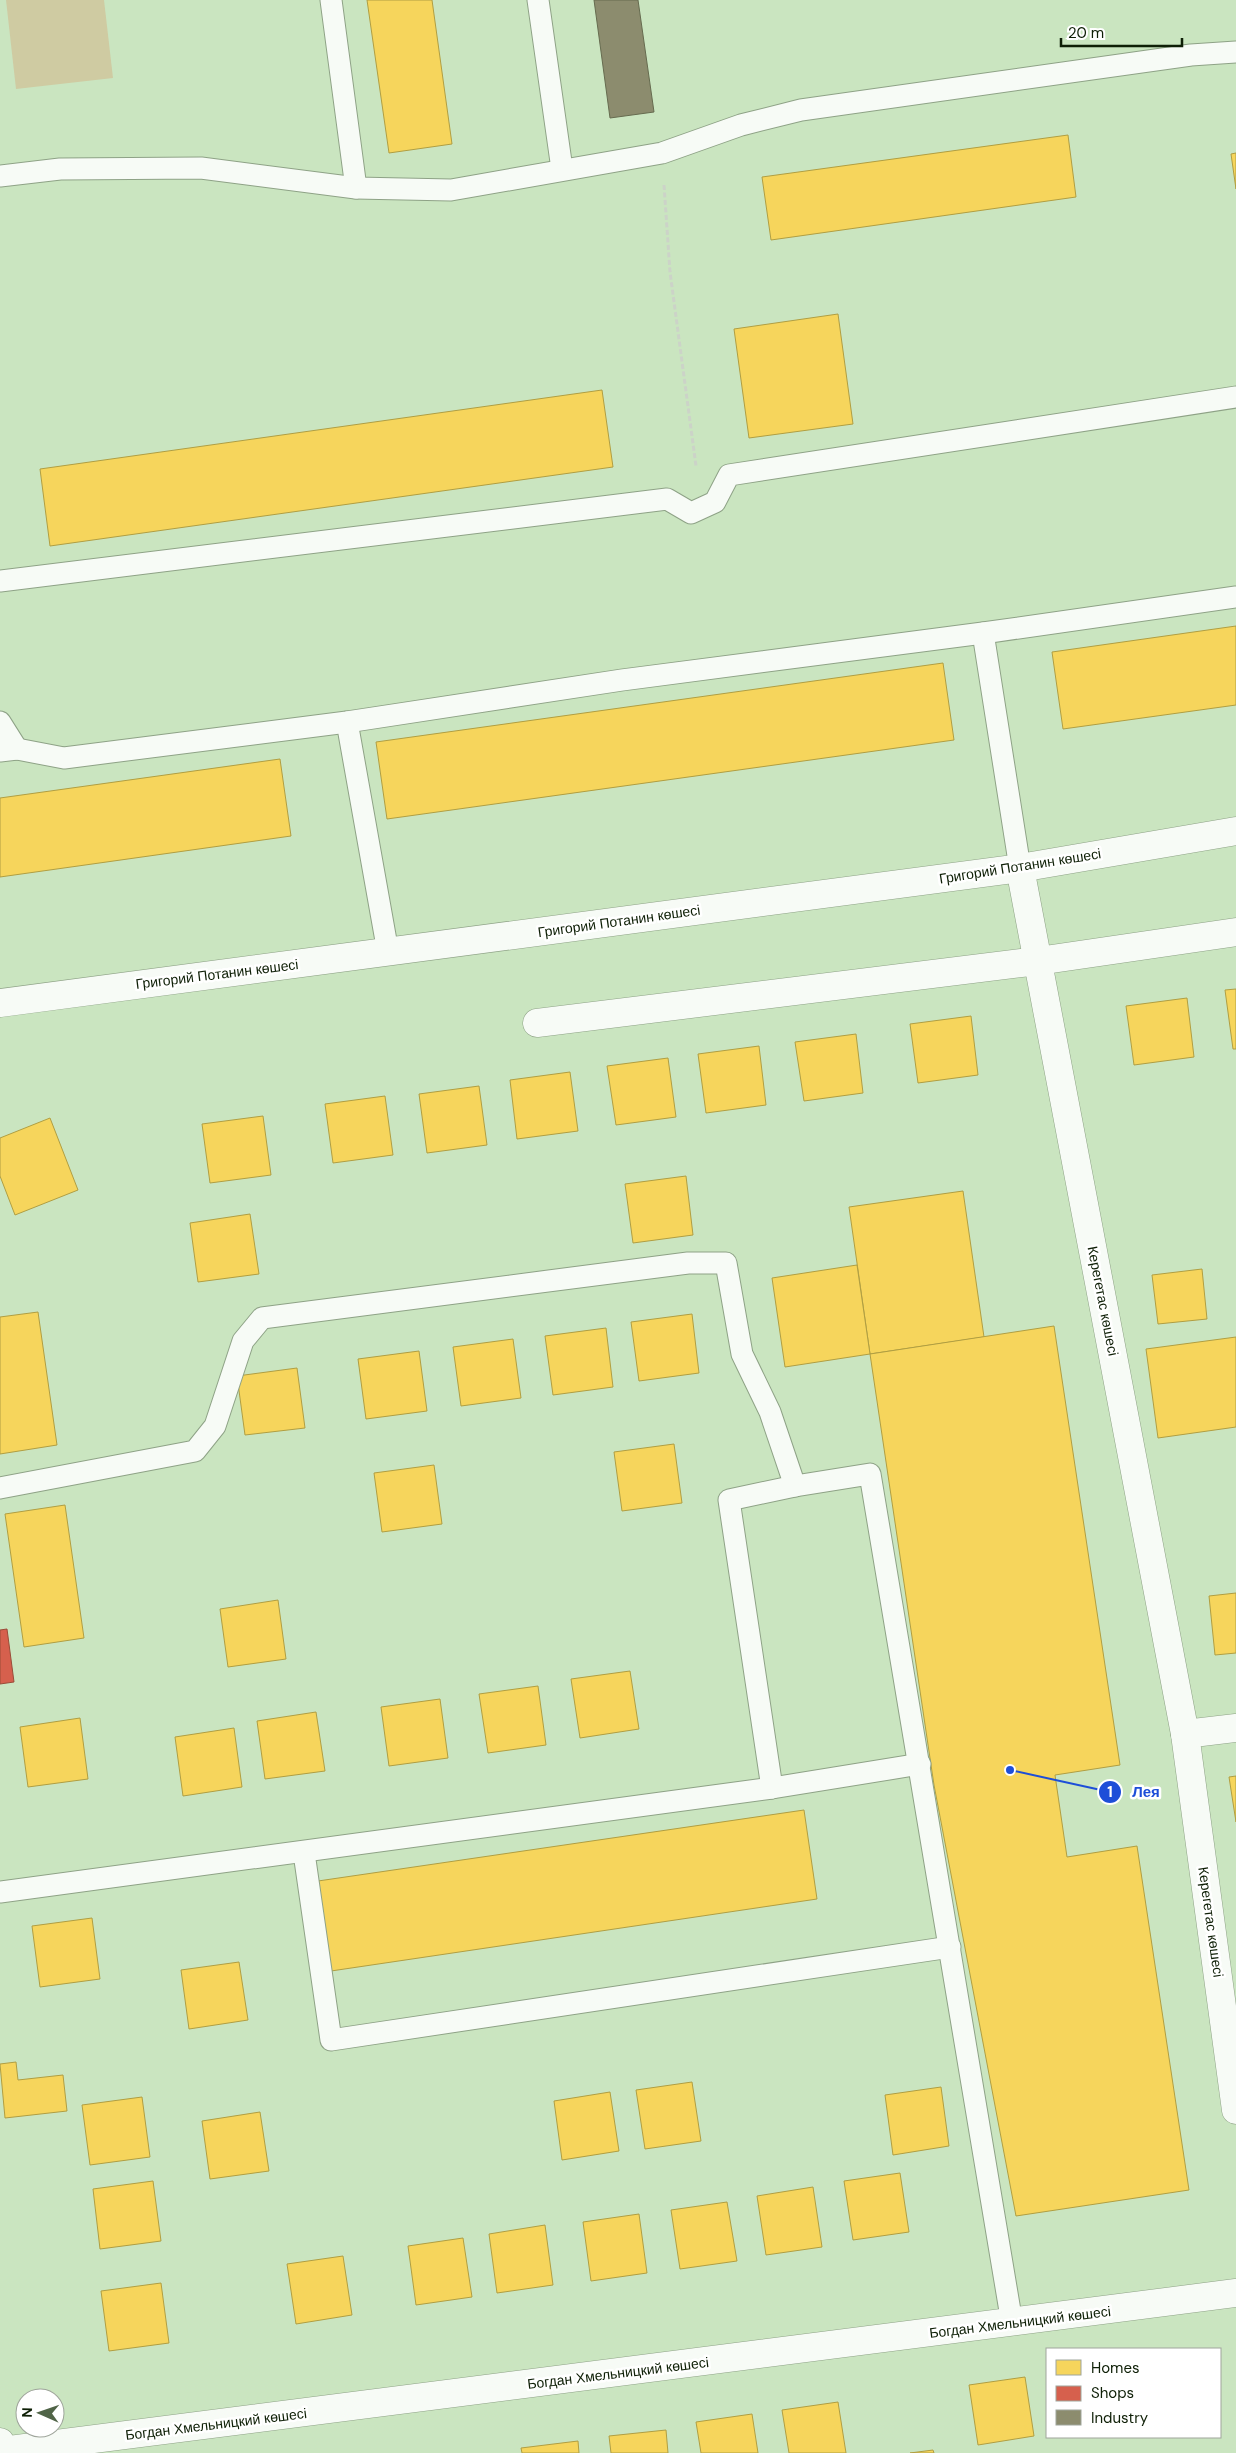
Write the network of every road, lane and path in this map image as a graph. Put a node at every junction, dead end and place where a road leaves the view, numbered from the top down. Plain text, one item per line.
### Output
1 (331, 0) edge
2 (538, 0) edge
3 (1236, 52) edge
4 (662, 152) junction
5 (562, 170) junction
6 (0, 176) edge
7 (356, 188) junction
8 (1236, 397) edge
9 (715, 502) junction
10 (0, 581) edge
11 (1236, 597) edge
12 (983, 633) junction
13 (0, 722) edge
14 (347, 722) junction
15 (9, 750) edge
16 (1236, 831) edge
17 (1020, 868) junction
18 (1236, 932) edge
19 (388, 952) junction
20 (1038, 961) junction
21 (0, 1003) edge
22 (537, 1023) dead end
23 (796, 1486) junction
24 (0, 1488) edge
25 (1236, 1728) edge
26 (1186, 1734) junction
27 (920, 1764) junction
28 (772, 1788) junction
29 (304, 1853) junction
30 (0, 1892) edge
31 (950, 1947) junction
32 (1236, 2110) edge
33 (1236, 2293) edge
34 (1012, 2323) junction
35 (1, 2449) edge

1 - 7 lane
2 - 5 lane
3 - 4 lane
4 - 5 lane
4 - 9 path
5 - 7 lane
6 - 7 lane
8 - 9 lane
9 - 10 lane
11 - 12 lane
12 - 14 lane
12 - 17 lane
13 - 15 lane
14 - 15 lane
14 - 19 lane
16 - 17 street, Григорий Потанин көшесі
17 - 19 street, Григорий Потанин көшесі
17 - 20 street, Керегетас көшесі
18 - 20 street
19 - 21 street, Григорий Потанин көшесі
20 - 22 street
20 - 26 street, Керегетас көшесі
23 - 24 lane
23 - 27 lane
23 - 28 lane
25 - 26 street
26 - 32 street, Керегетас көшесі
27 - 28 lane
27 - 31 lane
28 - 29 lane
29 - 30 lane
29 - 31 lane
31 - 34 lane
33 - 34 street, Богдан Хмельницкий көшесі
34 - 35 street, Богдан Хмельницкий көшесі

